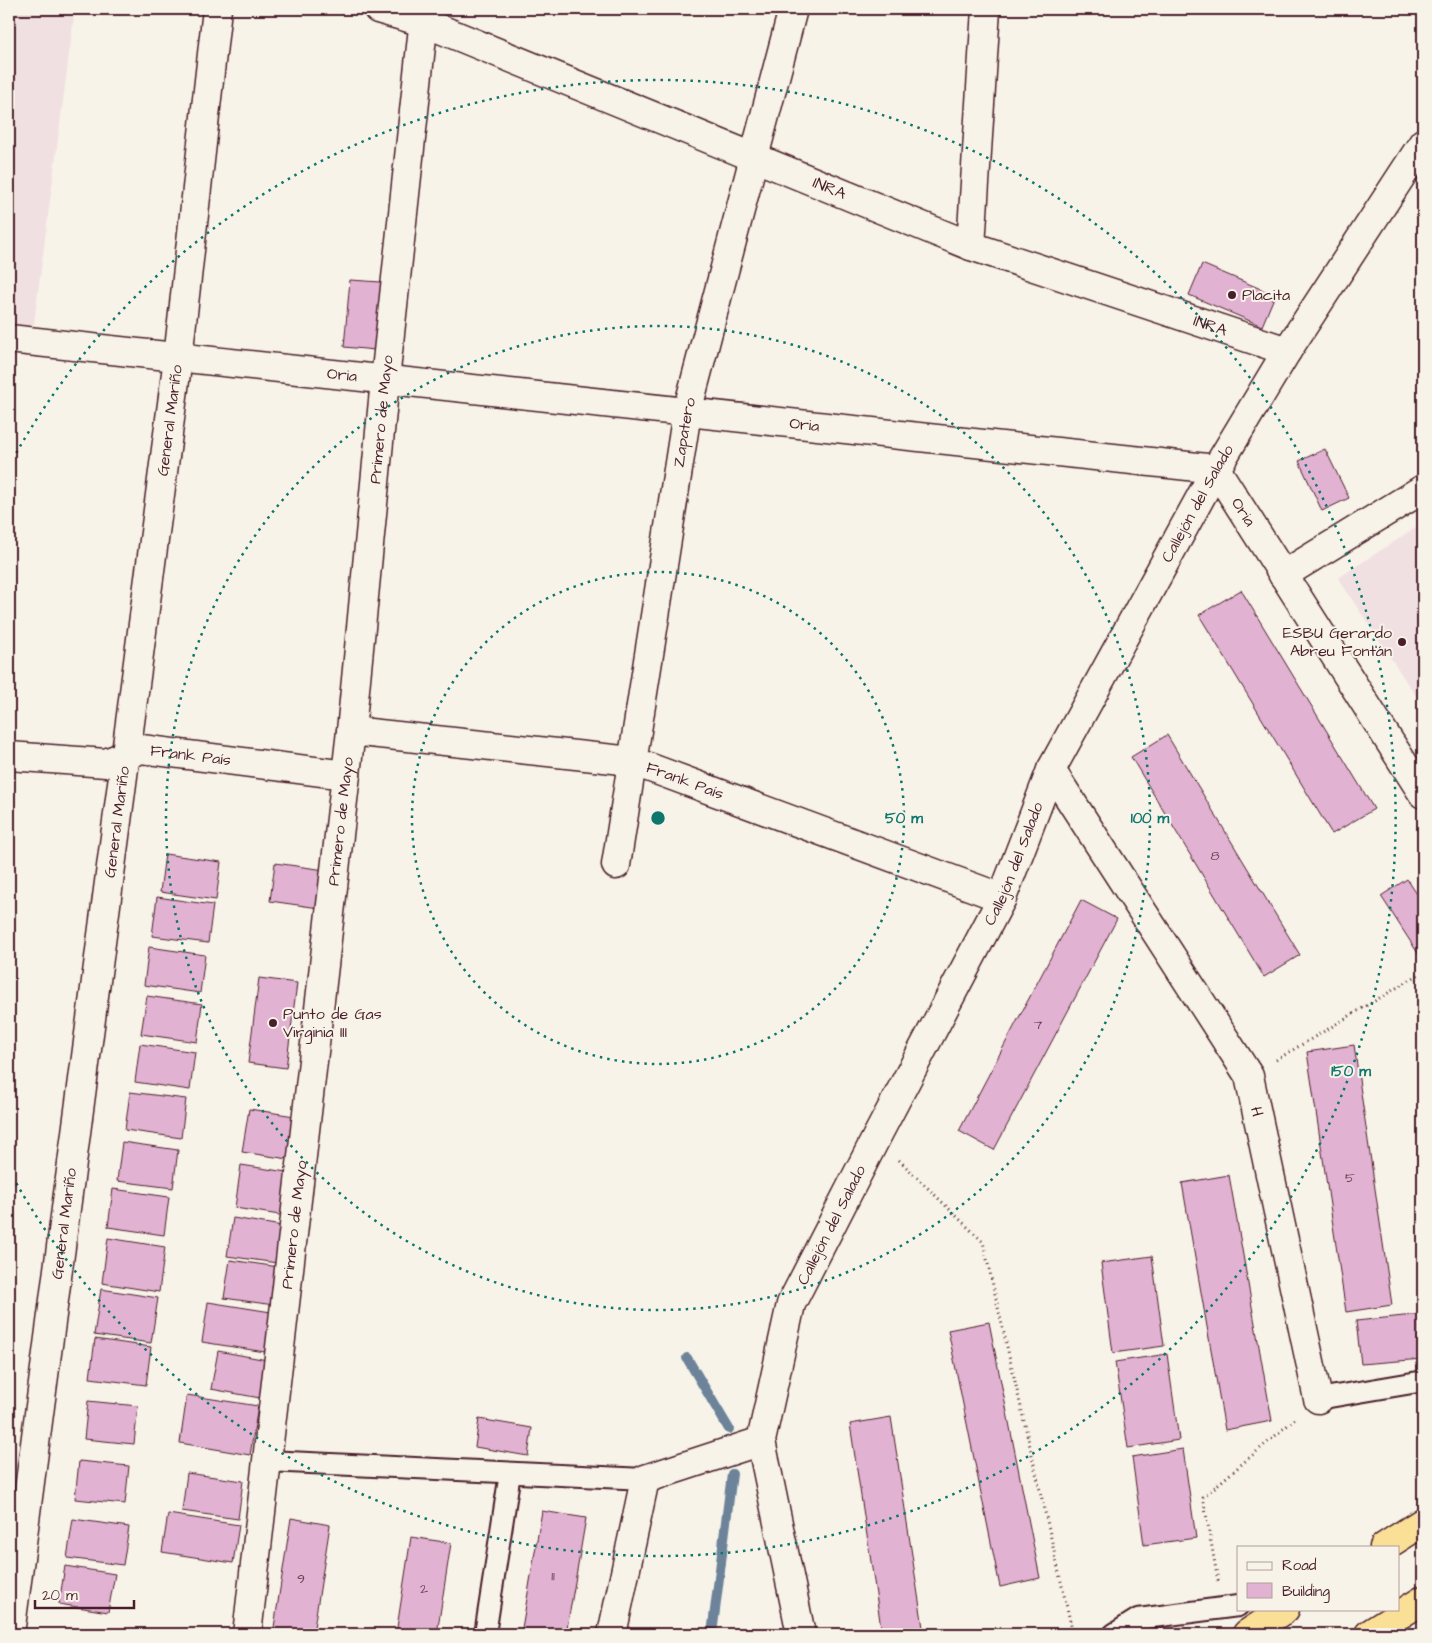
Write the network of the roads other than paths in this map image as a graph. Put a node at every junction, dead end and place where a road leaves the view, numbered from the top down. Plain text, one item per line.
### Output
1 (216, 9) edge
2 (378, 9) edge
3 (793, 9) edge
4 (986, 9) edge
5 (424, 15) edge
6 (1423, 143) edge
7 (753, 156) junction
8 (971, 246) junction
9 (9, 340) edge
10 (1287, 351) junction
11 (178, 358) junction
12 (385, 380) junction
13 (687, 412) junction
14 (1216, 469) junction
15 (1423, 489) edge
16 (1283, 575) junction
17 (351, 731) junction
18 (9, 756) edge
19 (124, 756) junction
20 (632, 761) junction
21 (1051, 770) junction
22 (346, 775) junction
23 (1423, 794) edge
24 (616, 865) dead end
25 (1002, 898) junction
26 (1423, 1384) edge
27 (1318, 1399) joint
28 (761, 1440) junction
29 (266, 1462) junction
30 (510, 1473) junction
31 (645, 1479) junction
32 (1423, 1522) edge
33 (1386, 1546) edge
34 (1423, 1600) edge
35 (1230, 1606) edge
36 (1283, 1610) edge
37 (10, 1634) edge
38 (247, 1634) edge
39 (485, 1634) edge
40 (612, 1634) edge
41 (801, 1634) edge
42 (1114, 1634) edge
43 (1247, 1634) edge
44 (1369, 1634) edge

1 - 11 street, General Mariño
2 - 5 street, INRA
3 - 7 street, Zapatero
4 - 8 street
5 - 7 street, INRA
5 - 12 street, Primero de Mayo
6 - 10 street, Callejón del Salado
7 - 8 street, INRA
7 - 13 street, Zapatero
8 - 10 street, INRA
9 - 11 street, Oria
10 - 14 street, Callejón del Salado
11 - 12 street, Oria
11 - 19 street, General Mariño
12 - 13 street, Oria
12 - 17 street, Primero de Mayo
13 - 14 street, Oria
13 - 20 street, Zapatero
14 - 16 street, Oria
14 - 21 street, Callejón del Salado
15 - 16 street
16 - 23 street, Oria
17 - 20 street, Frank País
17 - 22 street, Primero de Mayo
18 - 19 street, Frank País
19 - 22 street, Frank País
19 - 37 street, General Mariño
20 - 24 street, Zapatero
20 - 25 street, Frank País
21 - 25 street, Callejón del Salado
21 - 27 street, H
22 - 29 street, Primero de Mayo
25 - 28 street, Callejón del Salado
26 - 27 lane
28 - 31 street
28 - 41 street, Callejón del Salado
29 - 30 lane
29 - 38 street, Primero de Mayo
30 - 31 lane
30 - 39 lane
31 - 40 street
32 - 33 highway
34 - 44 highway
35 - 42 lane
36 - 43 highway

